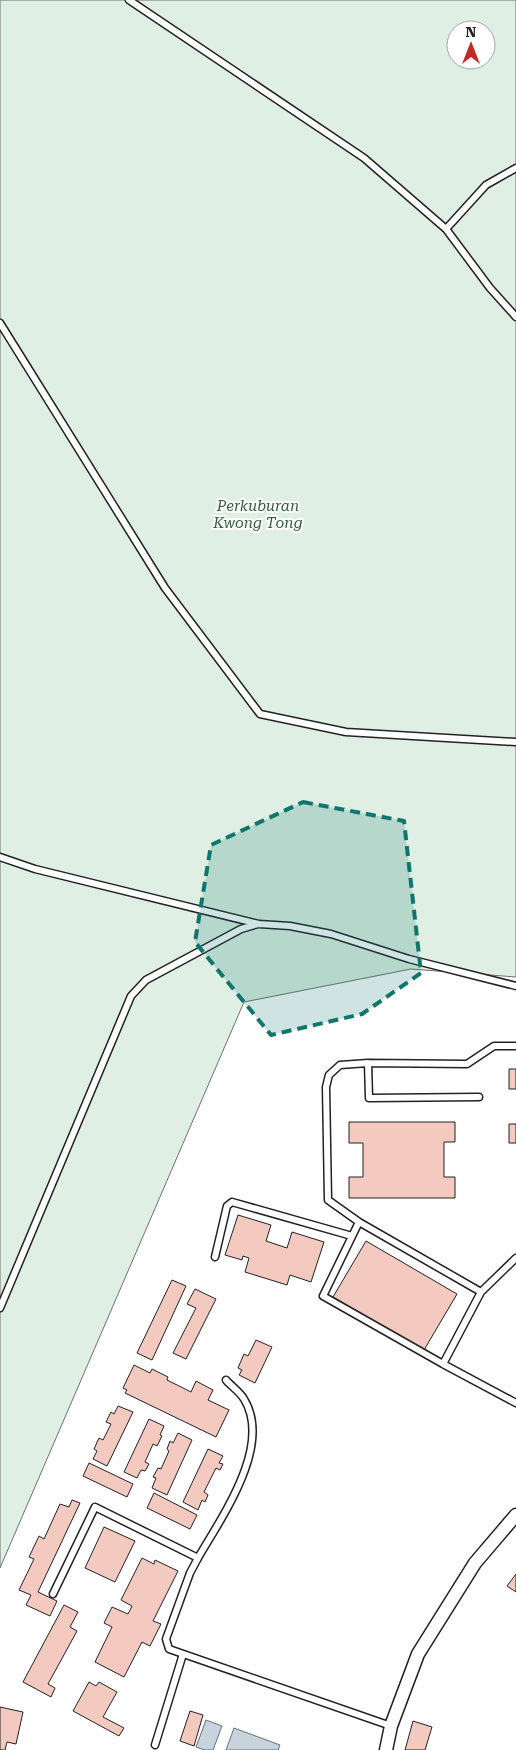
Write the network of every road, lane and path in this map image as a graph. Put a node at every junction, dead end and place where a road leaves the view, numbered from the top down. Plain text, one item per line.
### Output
1 (129, 0) edge
2 (516, 168) edge
3 (446, 229) junction
4 (516, 317) edge
5 (0, 323) edge
6 (516, 742) edge
7 (0, 857) edge
8 (259, 924) junction
9 (516, 986) edge
10 (516, 1046) edge
11 (368, 1063) junction
12 (479, 1097) dead end
13 (359, 1222) junction
14 (352, 1236) junction
15 (215, 1257) dead end
16 (516, 1258) edge
17 (481, 1292) junction
18 (0, 1308) edge
19 (443, 1364) junction
20 (226, 1380) dead end
21 (516, 1403) edge
22 (516, 1515) edge
23 (198, 1558) junction
24 (53, 1594) dead end
25 (183, 1654) junction
26 (391, 1726) junction
27 (155, 1745) dead end
28 (386, 1750) edge

1 - 3 lane
2 - 3 lane
3 - 4 lane
5 - 6 lane
7 - 8 lane
8 - 9 lane
8 - 18 lane
10 - 11 lane
11 - 12 lane
11 - 13 lane
13 - 14 lane
13 - 17 lane
14 - 15 lane
14 - 19 lane
16 - 17 lane
17 - 19 lane
19 - 21 lane
20 - 23 lane
22 - 26 street
23 - 24 lane
23 - 25 lane
25 - 26 lane
25 - 27 lane
26 - 28 street

